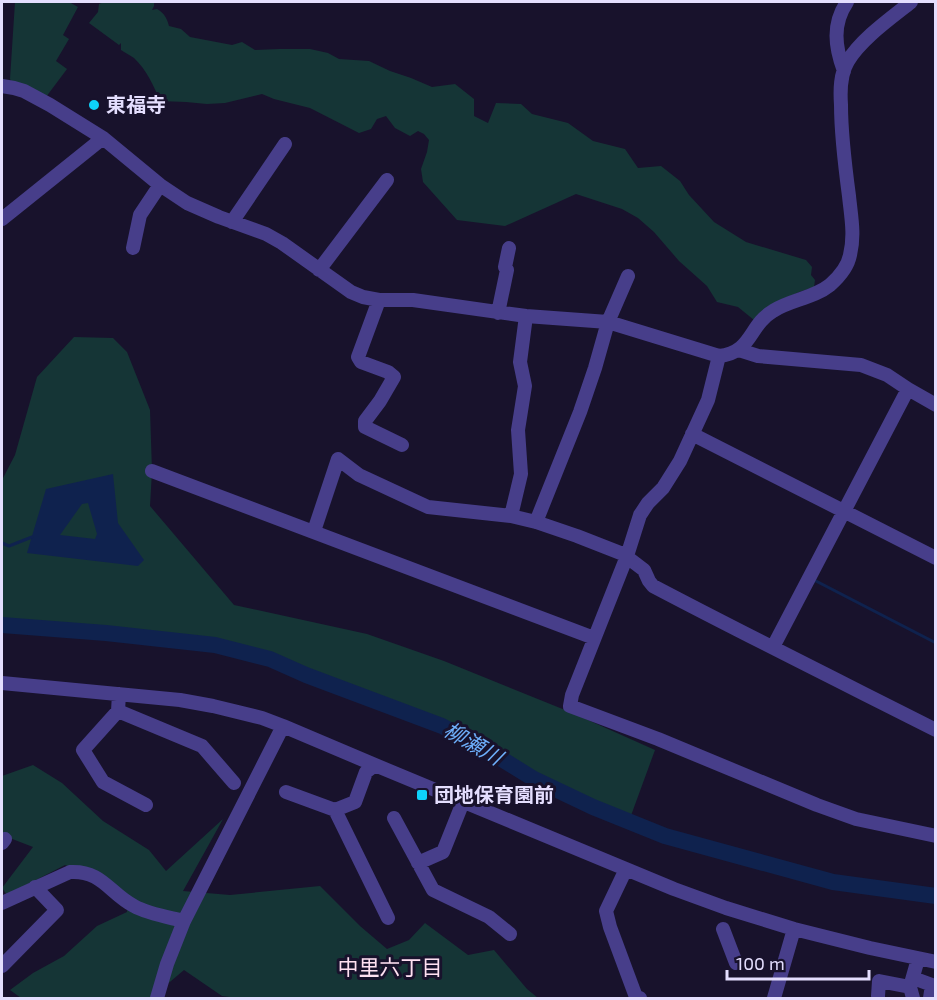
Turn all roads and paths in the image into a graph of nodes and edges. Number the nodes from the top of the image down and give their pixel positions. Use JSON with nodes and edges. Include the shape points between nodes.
{"nodes":[{"id":1,"x":847,"y":2,"type":"edge"},
{"id":2,"x":911,"y":2,"type":"edge"},
{"id":3,"x":844,"y":71,"type":"junction"},
{"id":4,"x":2,"y":86,"type":"edge"},
{"id":5,"x":103,"y":138,"type":"junction"},
{"id":6,"x":285,"y":144,"type":"dead end"},
{"id":7,"x":387,"y":180,"type":"dead end"},
{"id":8,"x":160,"y":185,"type":"junction"},
{"id":9,"x":2,"y":219,"type":"edge"},
{"id":10,"x":232,"y":222,"type":"junction"},
{"id":11,"x":134,"y":248,"type":"dead end"},
{"id":12,"x":509,"y":248,"type":"dead end"},
{"id":13,"x":319,"y":270,"type":"junction"},
{"id":14,"x":628,"y":276,"type":"dead end"},
{"id":15,"x":379,"y":300,"type":"junction"},
{"id":16,"x":498,"y":312,"type":"junction"},
{"id":17,"x":526,"y":316,"type":"junction"},
{"id":18,"x":608,"y":322,"type":"junction"},
{"id":19,"x":739,"y":350,"type":"junction"},
{"id":20,"x":719,"y":357,"type":"junction"},
{"id":21,"x":908,"y":389,"type":"junction"},
{"id":22,"x":936,"y":405,"type":"edge"},
{"id":23,"x":692,"y":434,"type":"junction"},
{"id":24,"x":402,"y":445,"type":"dead end"},
{"id":25,"x":152,"y":471,"type":"dead end"},
{"id":26,"x":843,"y":512,"type":"junction"},
{"id":27,"x":511,"y":516,"type":"junction"},
{"id":28,"x":536,"y":522,"type":"junction"},
{"id":29,"x":314,"y":531,"type":"junction"},
{"id":30,"x":627,"y":556,"type":"junction"},
{"id":31,"x":936,"y":558,"type":"edge"},
{"id":32,"x":594,"y":638,"type":"junction"},
{"id":33,"x":773,"y":647,"type":"junction"},
{"id":34,"x":2,"y":683,"type":"edge"},
{"id":35,"x":119,"y":694,"type":"junction"},
{"id":36,"x":118,"y":711,"type":"junction"},
{"id":37,"x":283,"y":726,"type":"junction"},
{"id":38,"x":936,"y":730,"type":"edge"},
{"id":39,"x":375,"y":765,"type":"junction"},
{"id":40,"x":234,"y":783,"type":"dead end"},
{"id":41,"x":286,"y":792,"type":"dead end"},
{"id":42,"x":464,"y":802,"type":"junction"},
{"id":43,"x":146,"y":805,"type":"dead end"},
{"id":44,"x":335,"y":810,"type":"junction"},
{"id":45,"x":394,"y":818,"type":"dead end"},
{"id":46,"x":936,"y":836,"type":"edge"},
{"id":47,"x":418,"y":863,"type":"junction"},
{"id":48,"x":626,"y":869,"type":"junction"},
{"id":49,"x":35,"y":887,"type":"junction"},
{"id":50,"x":2,"y":903,"type":"edge"},
{"id":51,"x":388,"y":918,"type":"dead end"},
{"id":52,"x":183,"y":921,"type":"junction"},
{"id":53,"x":723,"y":929,"type":"dead end"},
{"id":54,"x":794,"y":929,"type":"junction"},
{"id":55,"x":510,"y":934,"type":"dead end"},
{"id":56,"x":918,"y":959,"type":"junction"},
{"id":57,"x":936,"y":962,"type":"edge"},
{"id":58,"x":736,"y":963,"type":"dead end"},
{"id":59,"x":2,"y":966,"type":"edge"},
{"id":60,"x":912,"y":988,"type":"edge"},
{"id":61,"x":878,"y":996,"type":"dead end"},
{"id":62,"x":157,"y":999,"type":"edge"},
{"id":63,"x":640,"y":999,"type":"edge"},
{"id":64,"x":774,"y":999,"type":"edge"},
{"id":65,"x":930,"y":999,"type":"edge"}],
"edges":[{"from":1,"to":3,"type":"street","via":[[836,36]]},
{"from":2,"to":3,"type":"street","via":[[869,37],[848,60]]},
{"from":3,"to":19,"type":"street","via":[[840,87],[841,131],[852,225],[850,257],[846,267],[821,291],[768,314]]},
{"from":4,"to":5,"type":"street","via":[[34,95]]},
{"from":5,"to":8,"type":"street"},
{"from":5,"to":9,"type":"street"},
{"from":6,"to":10,"type":"street"},
{"from":7,"to":13,"type":"street"},
{"from":8,"to":10,"type":"street","via":[[187,203]]},
{"from":8,"to":11,"type":"street","via":[[140,214]]},
{"from":10,"to":13,"type":"street","via":[[266,234]]},
{"from":12,"to":16,"type":"street"},
{"from":13,"to":15,"type":"street","via":[[351,292]]},
{"from":14,"to":18,"type":"street"},
{"from":15,"to":16,"type":"street","via":[[412,300]]},
{"from":15,"to":24,"type":"street","via":[[358,357],[393,377],[364,427]]},
{"from":16,"to":17,"type":"street"},
{"from":17,"to":18,"type":"street"},
{"from":17,"to":27,"type":"street","via":[[520,362],[525,386],[518,430],[521,474]]},
{"from":18,"to":20,"type":"street"},
{"from":18,"to":28,"type":"street","via":[[580,412]]},
{"from":19,"to":20,"type":"street"},
{"from":19,"to":21,"type":"street","via":[[758,356],[861,365]]},
{"from":20,"to":23,"type":"street","via":[[708,400]]},
{"from":21,"to":22,"type":"street"},
{"from":21,"to":26,"type":"street"},
{"from":23,"to":26,"type":"street"},
{"from":23,"to":30,"type":"street","via":[[663,488],[640,515]]},
{"from":25,"to":29,"type":"street"},
{"from":26,"to":31,"type":"street"},
{"from":26,"to":33,"type":"street"},
{"from":27,"to":28,"type":"street"},
{"from":27,"to":29,"type":"street","via":[[428,507],[359,475],[338,459]]},
{"from":28,"to":30,"type":"street"},
{"from":29,"to":32,"type":"street"},
{"from":30,"to":32,"type":"street"},
{"from":30,"to":33,"type":"street","via":[[644,570],[653,586]]},
{"from":32,"to":46,"type":"street","via":[[570,706],[856,819]]},
{"from":33,"to":38,"type":"street"},
{"from":34,"to":35,"type":"street"},
{"from":35,"to":36,"type":"street"},
{"from":35,"to":37,"type":"street","via":[[213,706]]},
{"from":36,"to":40,"type":"street","via":[[202,747]]},
{"from":36,"to":43,"type":"street","via":[[83,750],[103,782]]},
{"from":37,"to":39,"type":"street"},
{"from":37,"to":52,"type":"street"},
{"from":39,"to":42,"type":"street"},
{"from":39,"to":44,"type":"street","via":[[366,772],[355,802]]},
{"from":41,"to":44,"type":"street"},
{"from":42,"to":47,"type":"street","via":[[443,852]]},
{"from":42,"to":48,"type":"street"},
{"from":44,"to":51,"type":"street"},
{"from":45,"to":47,"type":"street"},
{"from":47,"to":55,"type":"street","via":[[433,891],[489,917]]},
{"from":48,"to":54,"type":"street","via":[[726,908]]},
{"from":48,"to":63,"type":"street","via":[[606,911],[636,997]]},
{"from":49,"to":50,"type":"street"},
{"from":49,"to":52,"type":"street","via":[[79,871],[90,874],[142,910]]},
{"from":49,"to":59,"type":"street","via":[[57,910]]},
{"from":52,"to":62,"type":"street"},
{"from":53,"to":58,"type":"street"},
{"from":54,"to":56,"type":"street"},
{"from":54,"to":64,"type":"street"},
{"from":56,"to":57,"type":"street"},
{"from":56,"to":60,"type":"street"},
{"from":60,"to":61,"type":"street","via":[[879,981]]},
{"from":60,"to":65,"type":"street","via":[[932,985]]}]}
